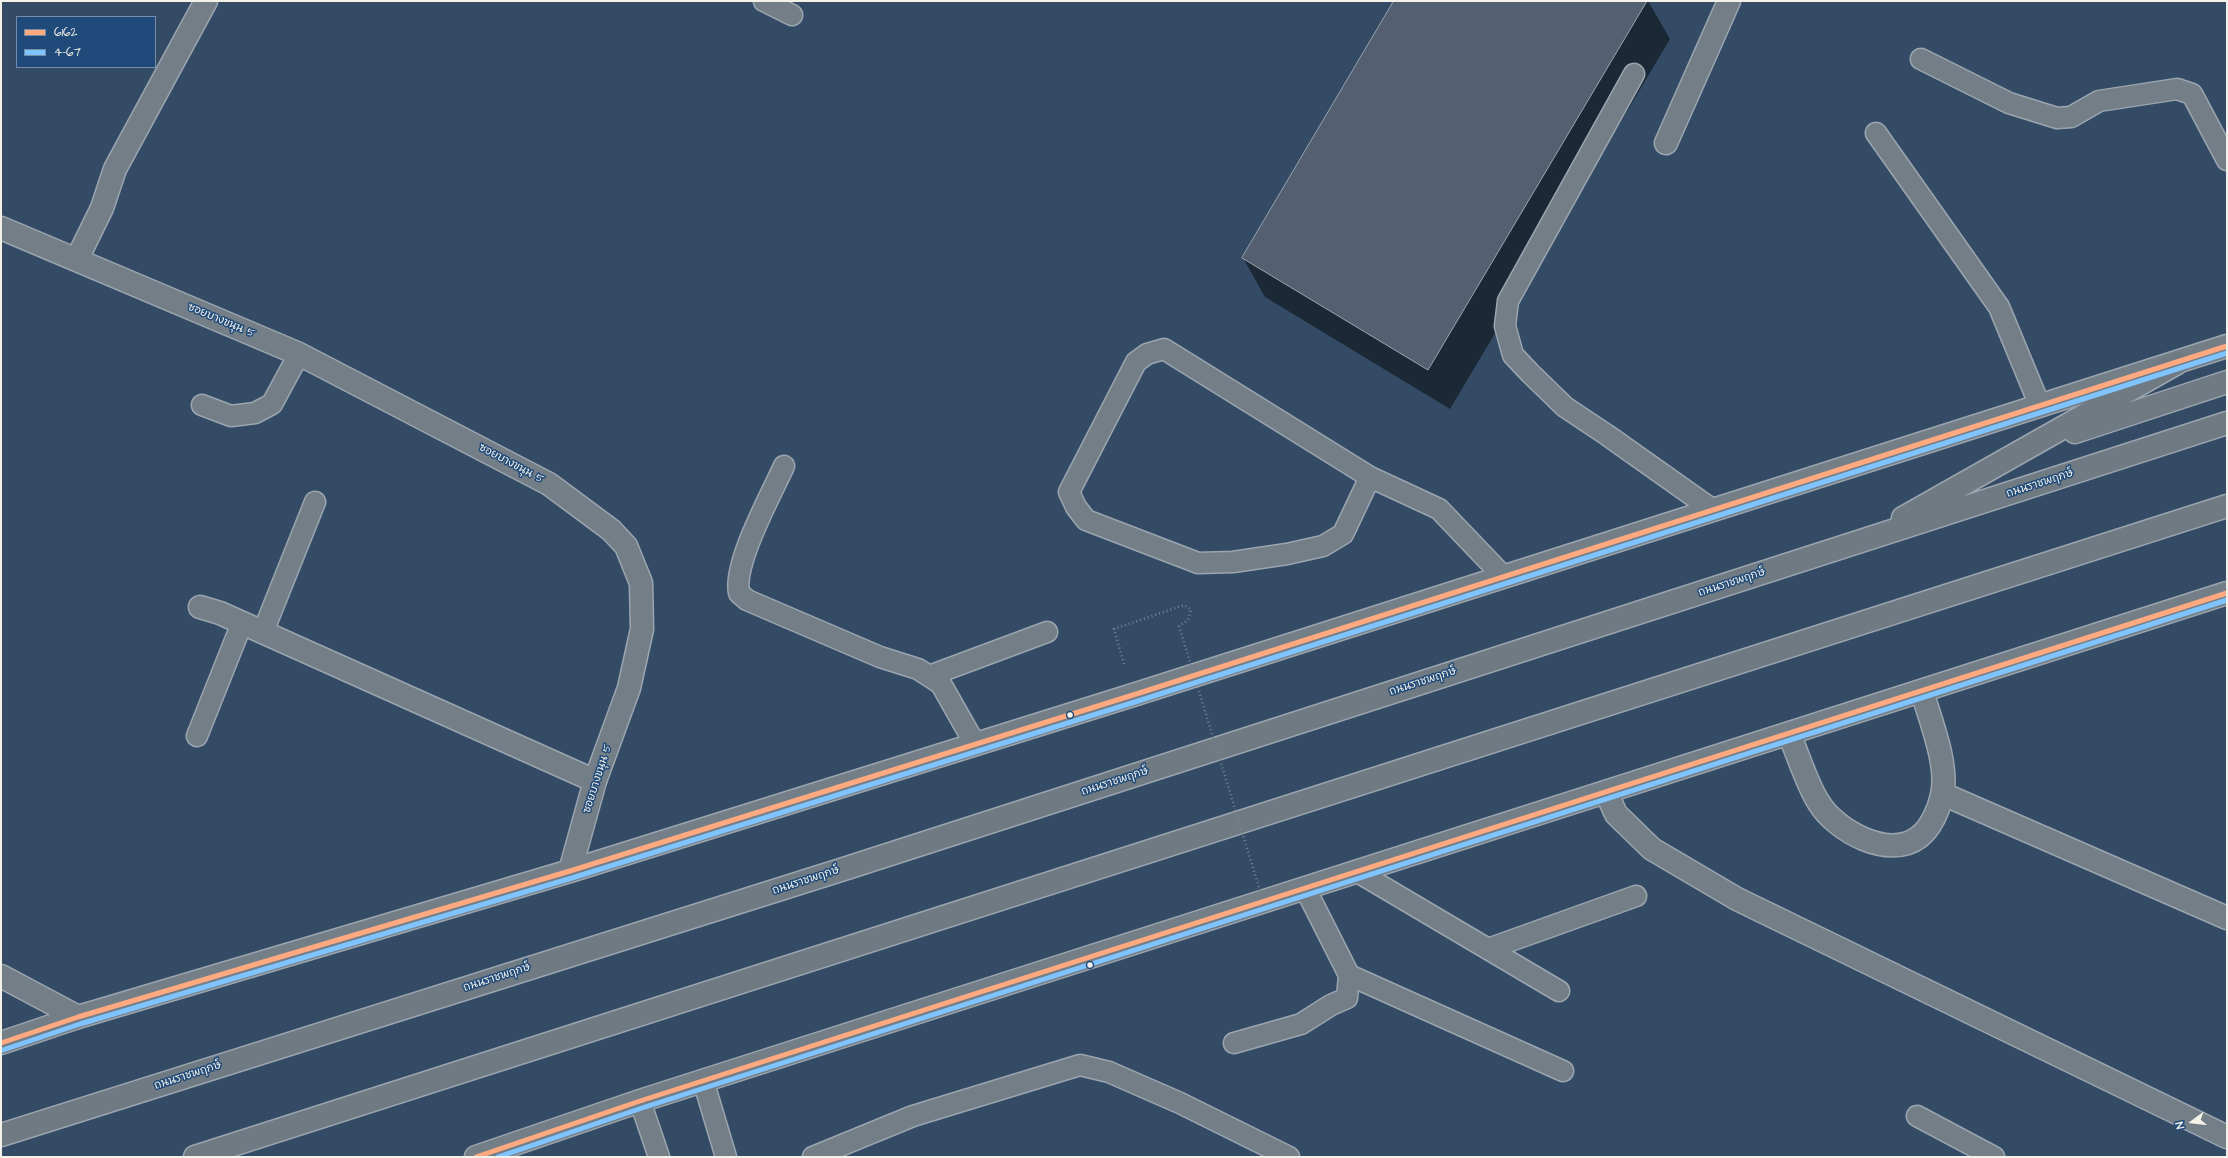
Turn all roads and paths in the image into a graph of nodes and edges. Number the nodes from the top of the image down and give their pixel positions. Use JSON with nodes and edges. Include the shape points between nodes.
{"nodes":[{"id":1,"x":206,"y":1,"type":"edge"},
{"id":2,"x":764,"y":1,"type":"edge"},
{"id":3,"x":1729,"y":1,"type":"edge"},
{"id":4,"x":792,"y":15,"type":"dead end"},
{"id":5,"x":1921,"y":60,"type":"dead end"},
{"id":6,"x":1634,"y":74,"type":"dead end"},
{"id":7,"x":1876,"y":133,"type":"dead end"},
{"id":8,"x":1666,"y":142,"type":"dead end"},
{"id":9,"x":2227,"y":160,"type":"edge"},
{"id":10,"x":1,"y":228,"type":"edge"},
{"id":11,"x":77,"y":259,"type":"junction"},
{"id":12,"x":2227,"y":346,"type":"edge"},
{"id":13,"x":300,"y":354,"type":"junction"},
{"id":14,"x":2178,"y":363,"type":"junction"},
{"id":15,"x":2227,"y":382,"type":"edge"},
{"id":16,"x":202,"y":405,"type":"dead end"},
{"id":17,"x":2040,"y":406,"type":"junction"},
{"id":18,"x":2227,"y":423,"type":"edge"},
{"id":19,"x":2028,"y":447,"type":"junction"},
{"id":20,"x":784,"y":466,"type":"dead end"},
{"id":21,"x":1370,"y":477,"type":"junction"},
{"id":22,"x":315,"y":502,"type":"dead end"},
{"id":23,"x":2227,"y":506,"type":"edge"},
{"id":24,"x":1713,"y":510,"type":"junction"},
{"id":25,"x":1862,"y":541,"type":"junction"},
{"id":26,"x":1504,"y":577,"type":"junction"},
{"id":27,"x":2227,"y":593,"type":"edge"},
{"id":28,"x":200,"y":607,"type":"dead end"},
{"id":29,"x":242,"y":623,"type":"junction"},
{"id":30,"x":1114,"y":629,"type":"dead end"},
{"id":31,"x":263,"y":632,"type":"junction"},
{"id":32,"x":1047,"y":632,"type":"dead end"},
{"id":33,"x":929,"y":676,"type":"junction"},
{"id":34,"x":1922,"y":691,"type":"junction"},
{"id":35,"x":1788,"y":734,"type":"junction"},
{"id":36,"x":197,"y":736,"type":"dead end"},
{"id":37,"x":975,"y":744,"type":"junction"},
{"id":38,"x":595,"y":781,"type":"junction"},
{"id":39,"x":1606,"y":792,"type":"junction"},
{"id":40,"x":1943,"y":794,"type":"junction"},
{"id":41,"x":570,"y":871,"type":"junction"},
{"id":42,"x":1356,"y":871,"type":"junction"},
{"id":43,"x":1305,"y":888,"type":"junction"},
{"id":44,"x":1636,"y":896,"type":"dead end"},
{"id":45,"x":1265,"y":907,"type":"dead end"},
{"id":46,"x":2227,"y":918,"type":"edge"},
{"id":47,"x":1488,"y":949,"type":"junction"},
{"id":48,"x":1349,"y":975,"type":"junction"},
{"id":49,"x":1,"y":976,"type":"edge"},
{"id":50,"x":1559,"y":991,"type":"dead end"},
{"id":51,"x":78,"y":1017,"type":"junction"},
{"id":52,"x":1,"y":1043,"type":"edge"},
{"id":53,"x":1234,"y":1043,"type":"dead end"},
{"id":54,"x":1563,"y":1071,"type":"dead end"},
{"id":55,"x":703,"y":1080,"type":"junction"},
{"id":56,"x":640,"y":1101,"type":"junction"},
{"id":57,"x":1917,"y":1116,"type":"dead end"},
{"id":58,"x":1,"y":1135,"type":"edge"},
{"id":59,"x":2227,"y":1137,"type":"edge"},
{"id":60,"x":195,"y":1157,"type":"edge"},
{"id":61,"x":476,"y":1157,"type":"edge"},
{"id":62,"x":659,"y":1157,"type":"edge"},
{"id":63,"x":726,"y":1157,"type":"edge"},
{"id":64,"x":813,"y":1157,"type":"edge"},
{"id":65,"x":1289,"y":1157,"type":"edge"},
{"id":66,"x":1994,"y":1157,"type":"edge"}],
"edges":[{"from":1,"to":11,"type":"main road","via":[[115,169],[102,208]]},
{"from":2,"to":4,"type":"lane"},
{"from":3,"to":8,"type":"main road"},
{"from":5,"to":9,"type":"lane","via":[[2009,103],[2057,118],[2072,117],[2099,101],[2177,89],[2192,94]]},
{"from":6,"to":24,"type":"lane","via":[[1508,301],[1505,326],[1513,355],[1565,407]]},
{"from":7,"to":17,"type":"lane","via":[[1999,307]]},
{"from":10,"to":11,"type":"main road","name":"ซอยบางขนุน 5"},
{"from":11,"to":13,"type":"main road","name":"ซอยบางขนุน 5"},
{"from":12,"to":14,"type":"main road"},
{"from":13,"to":16,"type":"lane","via":[[272,404],[255,413],[231,416]]},
{"from":13,"to":38,"type":"main road","name":"ซอยบางขนุน 5","via":[[549,484],[611,530],[626,546],[641,583],[642,629],[629,688]]},
{"from":14,"to":17,"type":"main road"},
{"from":14,"to":19,"type":"main road"},
{"from":15,"to":19,"type":"main road"},
{"from":17,"to":24,"type":"main road"},
{"from":18,"to":25,"type":"main road","name":"ถนนราชพฤกษ์"},
{"from":19,"to":25,"type":"main road"},
{"from":20,"to":33,"type":"lane","via":[[744,556],[737,583],[739,593],[747,600]]},
{"from":21,"to":21,"type":"lane","via":[[1164,350],[1147,354],[1136,362],[1069,492],[1086,520],[1198,562],[1233,562],[1323,546],[1343,534]]},
{"from":21,"to":26,"type":"lane","via":[[1439,508]]},
{"from":22,"to":31,"type":"lane"},
{"from":23,"to":60,"type":"main road"},
{"from":24,"to":26,"type":"main road"},
{"from":25,"to":58,"type":"main road","name":"ถนนราชพฤกษ์","via":[[847,868]]},
{"from":26,"to":37,"type":"main road"},
{"from":27,"to":34,"type":"main road"},
{"from":28,"to":29,"type":"main road"},
{"from":29,"to":31,"type":"main road"},
{"from":29,"to":36,"type":"lane"},
{"from":30,"to":45,"type":"path","bridge":true,"via":[[1184,605],[1191,610],[1188,620],[1179,626]]},
{"from":31,"to":38,"type":"main road"},
{"from":32,"to":33,"type":"lane"},
{"from":33,"to":37,"type":"lane","via":[[941,684]]},
{"from":34,"to":35,"type":"main road"},
{"from":34,"to":40,"type":"main road","via":[[1943,765]]},
{"from":35,"to":39,"type":"main road"},
{"from":35,"to":40,"type":"main road","via":[[1819,803],[1837,824],[1879,845],[1898,845],[1919,837],[1932,820]]},
{"from":37,"to":41,"type":"main road"},
{"from":38,"to":41,"type":"main road","name":"ซอยบางขนุน 5"},
{"from":39,"to":42,"type":"main road"},
{"from":39,"to":59,"type":"main road","via":[[1616,814],[1652,850],[1737,899]]},
{"from":40,"to":46,"type":"main road"},
{"from":41,"to":51,"type":"main road"},
{"from":42,"to":43,"type":"main road"},
{"from":42,"to":47,"type":"lane"},
{"from":43,"to":48,"type":"lane"},
{"from":43,"to":55,"type":"main road"},
{"from":44,"to":47,"type":"lane"},
{"from":47,"to":50,"type":"lane"},
{"from":48,"to":53,"type":"lane","via":[[1347,998],[1301,1024]]},
{"from":48,"to":54,"type":"lane"},
{"from":49,"to":51,"type":"main road"},
{"from":51,"to":52,"type":"main road"},
{"from":55,"to":56,"type":"main road"},
{"from":55,"to":63,"type":"lane"},
{"from":56,"to":61,"type":"main road"},
{"from":56,"to":62,"type":"lane"},
{"from":57,"to":66,"type":"lane"},
{"from":64,"to":65,"type":"lane","via":[[913,1116],[1080,1065],[1108,1072],[1180,1103]]}]}
